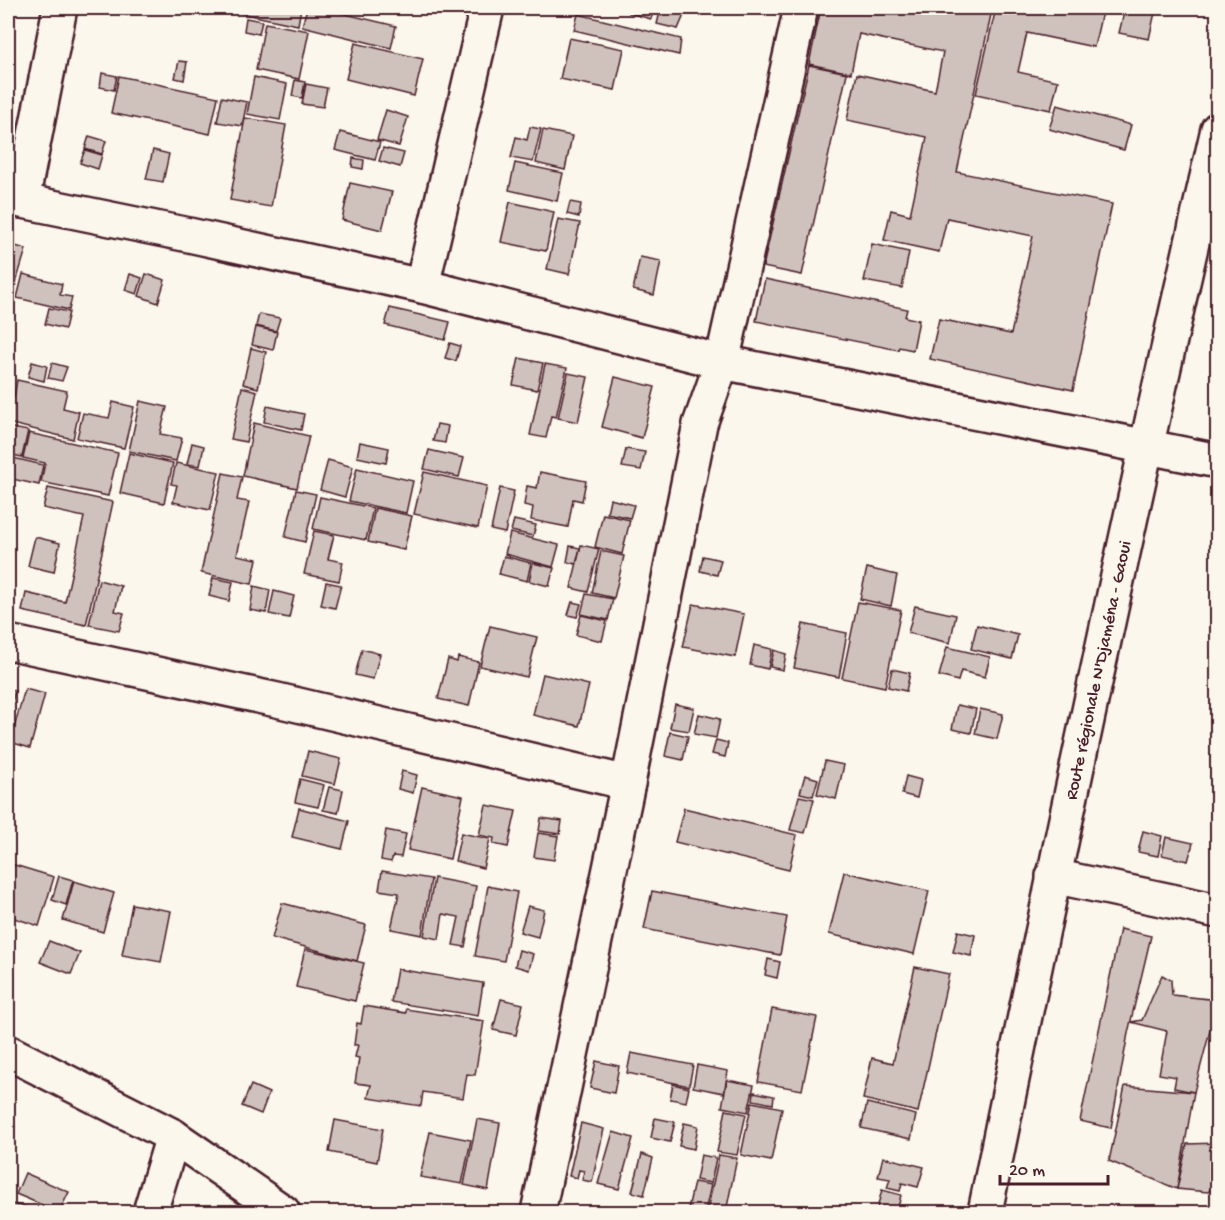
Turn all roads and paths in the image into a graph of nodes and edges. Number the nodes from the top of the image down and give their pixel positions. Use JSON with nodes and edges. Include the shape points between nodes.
{"nodes":[{"id":1,"x":60,"y":8,"type":"edge"},
{"id":2,"x":487,"y":8,"type":"edge"},
{"id":3,"x":801,"y":8,"type":"edge"},
{"id":4,"x":1218,"y":129,"type":"edge"},
{"id":5,"x":15,"y":200,"type":"edge"},
{"id":6,"x":422,"y":286,"type":"junction"},
{"id":7,"x":722,"y":362,"type":"junction"},
{"id":8,"x":1145,"y":445,"type":"junction"},
{"id":9,"x":1218,"y":461,"type":"edge"},
{"id":10,"x":8,"y":642,"type":"edge"},
{"id":11,"x":628,"y":783,"type":"junction"},
{"id":12,"x":1053,"y":876,"type":"junction"},
{"id":13,"x":1218,"y":911,"type":"edge"},
{"id":14,"x":8,"y":1052,"type":"edge"},
{"id":15,"x":173,"y":1136,"type":"junction"},
{"id":16,"x":150,"y":1212,"type":"edge"},
{"id":17,"x":283,"y":1212,"type":"edge"},
{"id":18,"x":538,"y":1212,"type":"edge"},
{"id":19,"x":985,"y":1212,"type":"edge"}],
"edges":[{"from":1,"to":5,"type":"street"},
{"from":2,"to":6,"type":"street"},
{"from":3,"to":7,"type":"street"},
{"from":4,"to":8,"type":"street","name":"Route régionale N'Djaména - Gaoui"},
{"from":5,"to":6,"type":"street"},
{"from":6,"to":7,"type":"street"},
{"from":7,"to":8,"type":"street"},
{"from":7,"to":11,"type":"street","via":[[700,424]]},
{"from":8,"to":9,"type":"street"},
{"from":8,"to":12,"type":"street","name":"Route régionale N'Djaména - Gaoui"},
{"from":10,"to":11,"type":"street","via":[[277,700]]},
{"from":11,"to":18,"type":"street"},
{"from":12,"to":13,"type":"street"},
{"from":12,"to":19,"type":"street","name":"Route régionale N'Djaména - Gaoui"},
{"from":14,"to":15,"type":"street"},
{"from":15,"to":16,"type":"street"},
{"from":15,"to":17,"type":"street"}]}
